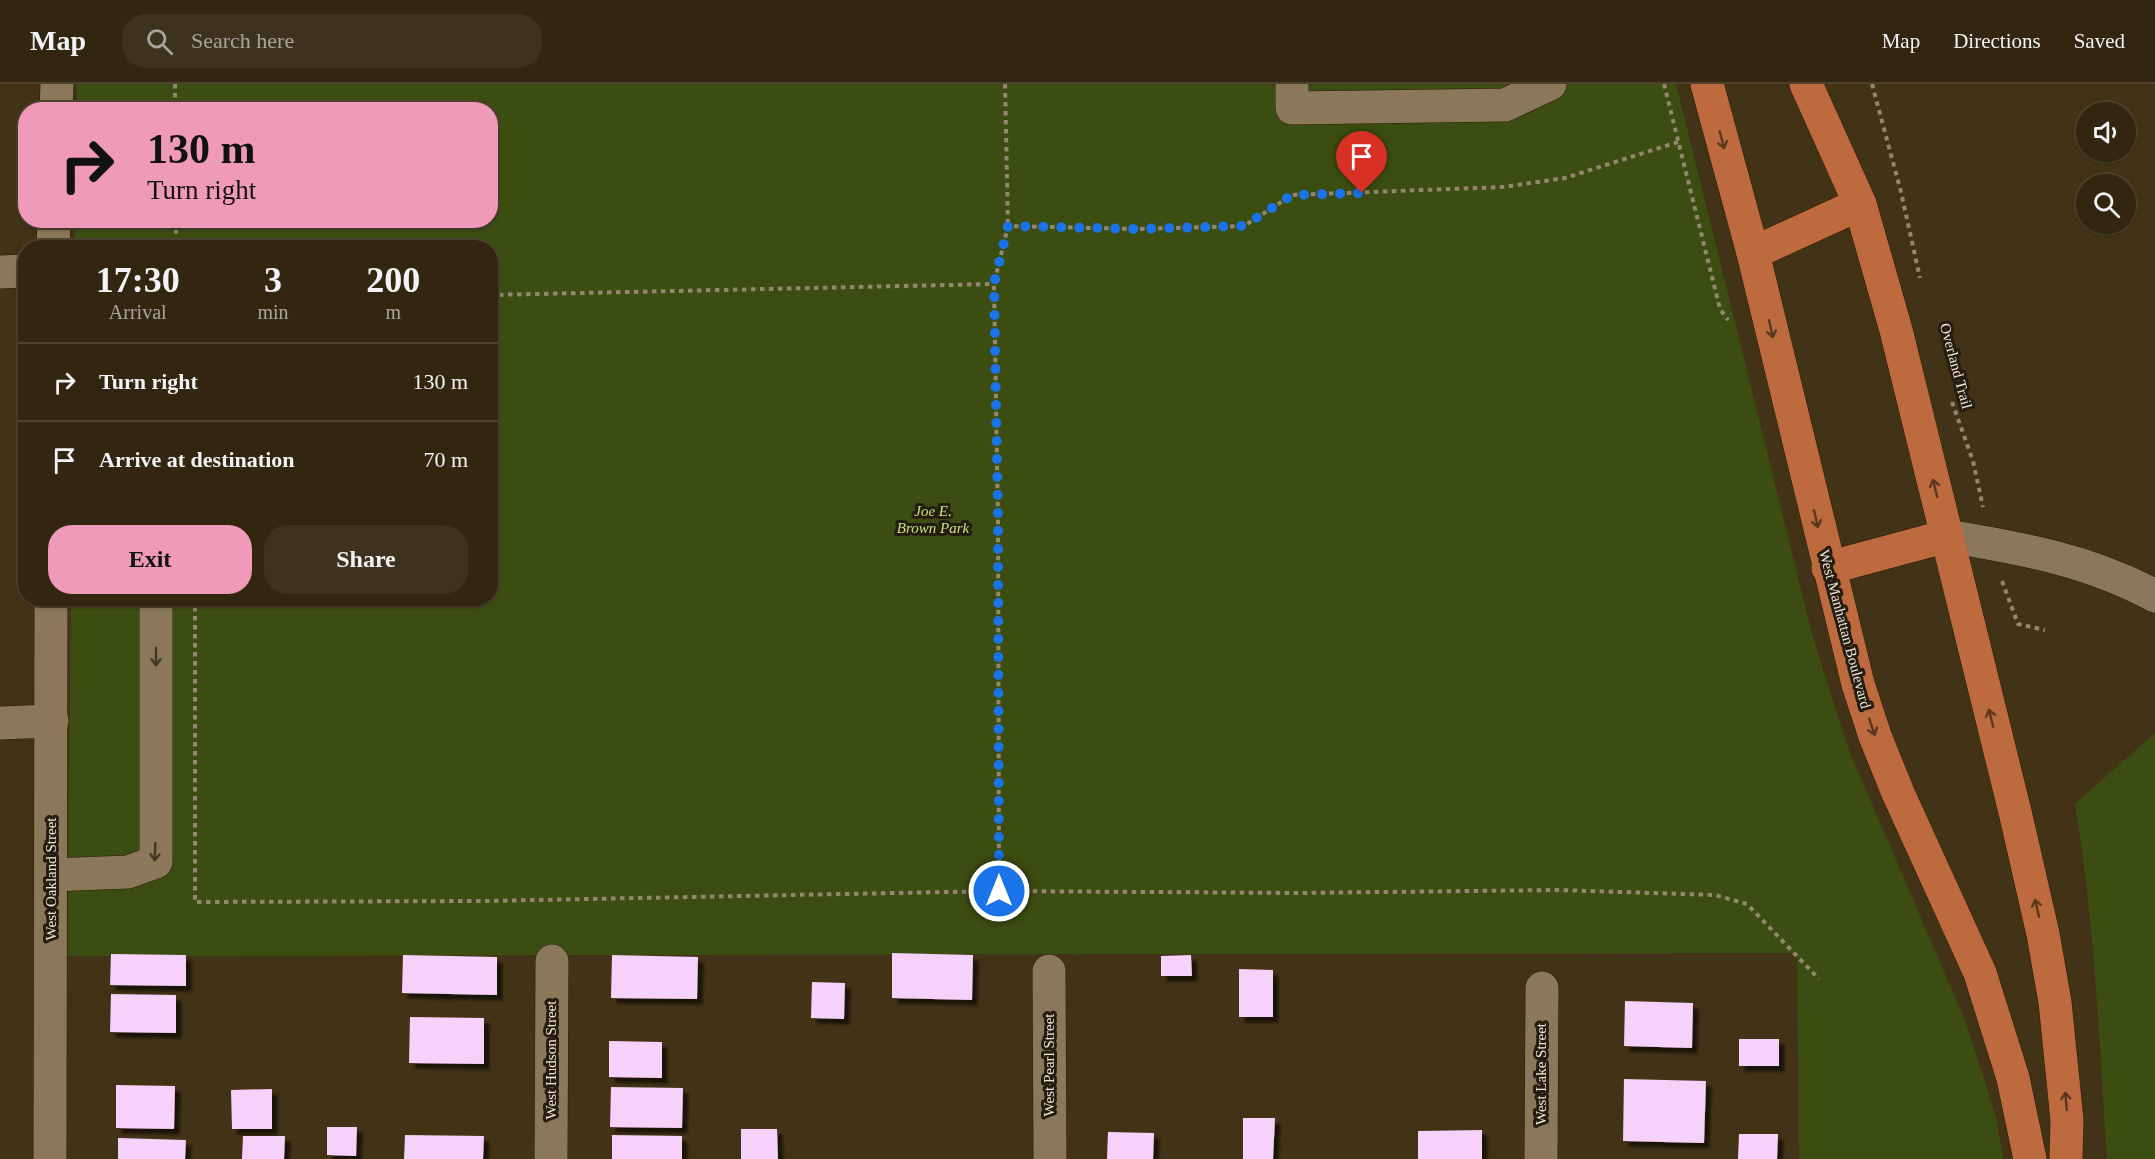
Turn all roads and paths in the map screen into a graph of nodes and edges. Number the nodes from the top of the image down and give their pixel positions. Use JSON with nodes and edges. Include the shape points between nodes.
{"nodes":[{"id":1,"x":57,"y":84,"type":"edge"},
{"id":2,"x":175,"y":84,"type":"edge"},
{"id":3,"x":1005,"y":84,"type":"edge"},
{"id":4,"x":1292,"y":84,"type":"edge"},
{"id":5,"x":1550,"y":84,"type":"edge"},
{"id":6,"x":1664,"y":84,"type":"edge"},
{"id":7,"x":1707,"y":84,"type":"edge"},
{"id":8,"x":1806,"y":84,"type":"edge"},
{"id":9,"x":1872,"y":84,"type":"edge"},
{"id":10,"x":56,"y":102,"type":"edge"},
{"id":11,"x":175,"y":102,"type":"edge"},
{"id":12,"x":1678,"y":142,"type":"junction"},
{"id":13,"x":1860,"y":204,"type":"junction"},
{"id":14,"x":1008,"y":226,"type":"junction"},
{"id":15,"x":1753,"y":253,"type":"junction"},
{"id":16,"x":18,"y":271,"type":"edge"},
{"id":17,"x":0,"y":272,"type":"edge"},
{"id":18,"x":994,"y":284,"type":"junction"},
{"id":19,"x":1923,"y":287,"type":"dead end"},
{"id":20,"x":498,"y":295,"type":"edge"},
{"id":21,"x":1728,"y":320,"type":"dead end"},
{"id":22,"x":1950,"y":395,"type":"dead end"},
{"id":23,"x":1947,"y":536,"type":"junction"},
{"id":24,"x":1991,"y":543,"type":"junction"},
{"id":25,"x":1828,"y":568,"type":"junction"},
{"id":26,"x":2155,"y":597,"type":"edge"},
{"id":27,"x":51,"y":606,"type":"edge"},
{"id":28,"x":156,"y":606,"type":"edge"},
{"id":29,"x":195,"y":606,"type":"edge"},
{"id":30,"x":2045,"y":630,"type":"dead end"},
{"id":31,"x":52,"y":722,"type":"junction"},
{"id":32,"x":0,"y":723,"type":"edge"},
{"id":33,"x":51,"y":875,"type":"junction"},
{"id":34,"x":999,"y":891,"type":"junction"},
{"id":35,"x":552,"y":961,"type":"dead end"},
{"id":36,"x":1049,"y":972,"type":"dead end"},
{"id":37,"x":1819,"y":979,"type":"dead end"},
{"id":38,"x":1542,"y":988,"type":"dead end"},
{"id":39,"x":50,"y":1159,"type":"edge"},
{"id":40,"x":551,"y":1159,"type":"edge"},
{"id":41,"x":1050,"y":1159,"type":"edge"},
{"id":42,"x":1541,"y":1159,"type":"edge"},
{"id":43,"x":2030,"y":1159,"type":"edge"},
{"id":44,"x":2066,"y":1159,"type":"edge"}],
"edges":[{"from":1,"to":10,"type":"street"},
{"from":2,"to":11,"type":"path"},
{"from":3,"to":14,"type":"path"},
{"from":4,"to":5,"type":"street","via":[[1292,108],[1505,105]]},
{"from":6,"to":12,"type":"path"},
{"from":7,"to":15,"type":"main road","name":"West Manhattan Boulevard","one_way":true},
{"from":8,"to":13,"type":"main road"},
{"from":9,"to":19,"type":"path"},
{"from":12,"to":14,"type":"path","via":[[1565,178],[1503,187],[1292,195],[1244,226]]},
{"from":12,"to":21,"type":"path","via":[[1720,309]]},
{"from":13,"to":15,"type":"main road"},
{"from":23,"to":13,"type":"main road","one_way":true},
{"from":14,"to":18,"type":"path"},
{"from":15,"to":25,"type":"main road","name":"West Manhattan Boulevard","one_way":true},
{"from":16,"to":17,"type":"street"},
{"from":18,"to":20,"type":"path"},
{"from":18,"to":34,"type":"path"},
{"from":22,"to":24,"type":"path","name":"Overland Trail","via":[[1973,461]]},
{"from":23,"to":24,"type":"street"},
{"from":23,"to":25,"type":"main road"},
{"from":44,"to":23,"type":"main road","one_way":true,"via":[[2062,1061],[2043,934]]},
{"from":24,"to":26,"type":"street","via":[[2080,564]]},
{"from":24,"to":30,"type":"path","name":"Overland Trail","via":[[2018,624]]},
{"from":25,"to":43,"type":"main road","name":"West Manhattan Boulevard","one_way":true,"via":[[1875,736],[1980,973],[2013,1078]]},
{"from":27,"to":31,"type":"street","name":"West Oakland Street"},
{"from":28,"to":33,"type":"street","one_way":true,"via":[[156,862],[128,872]]},
{"from":29,"to":34,"type":"path","via":[[195,902]]},
{"from":31,"to":32,"type":"street"},
{"from":31,"to":33,"type":"street","name":"West Oakland Street"},
{"from":33,"to":39,"type":"street","name":"West Oakland Street"},
{"from":34,"to":37,"type":"path","via":[[1558,890],[1715,895],[1748,904]]},
{"from":35,"to":40,"type":"street","name":"West Hudson Street"},
{"from":36,"to":41,"type":"street","name":"West Pearl Street"},
{"from":38,"to":42,"type":"street","name":"West Lake Street"}]}
